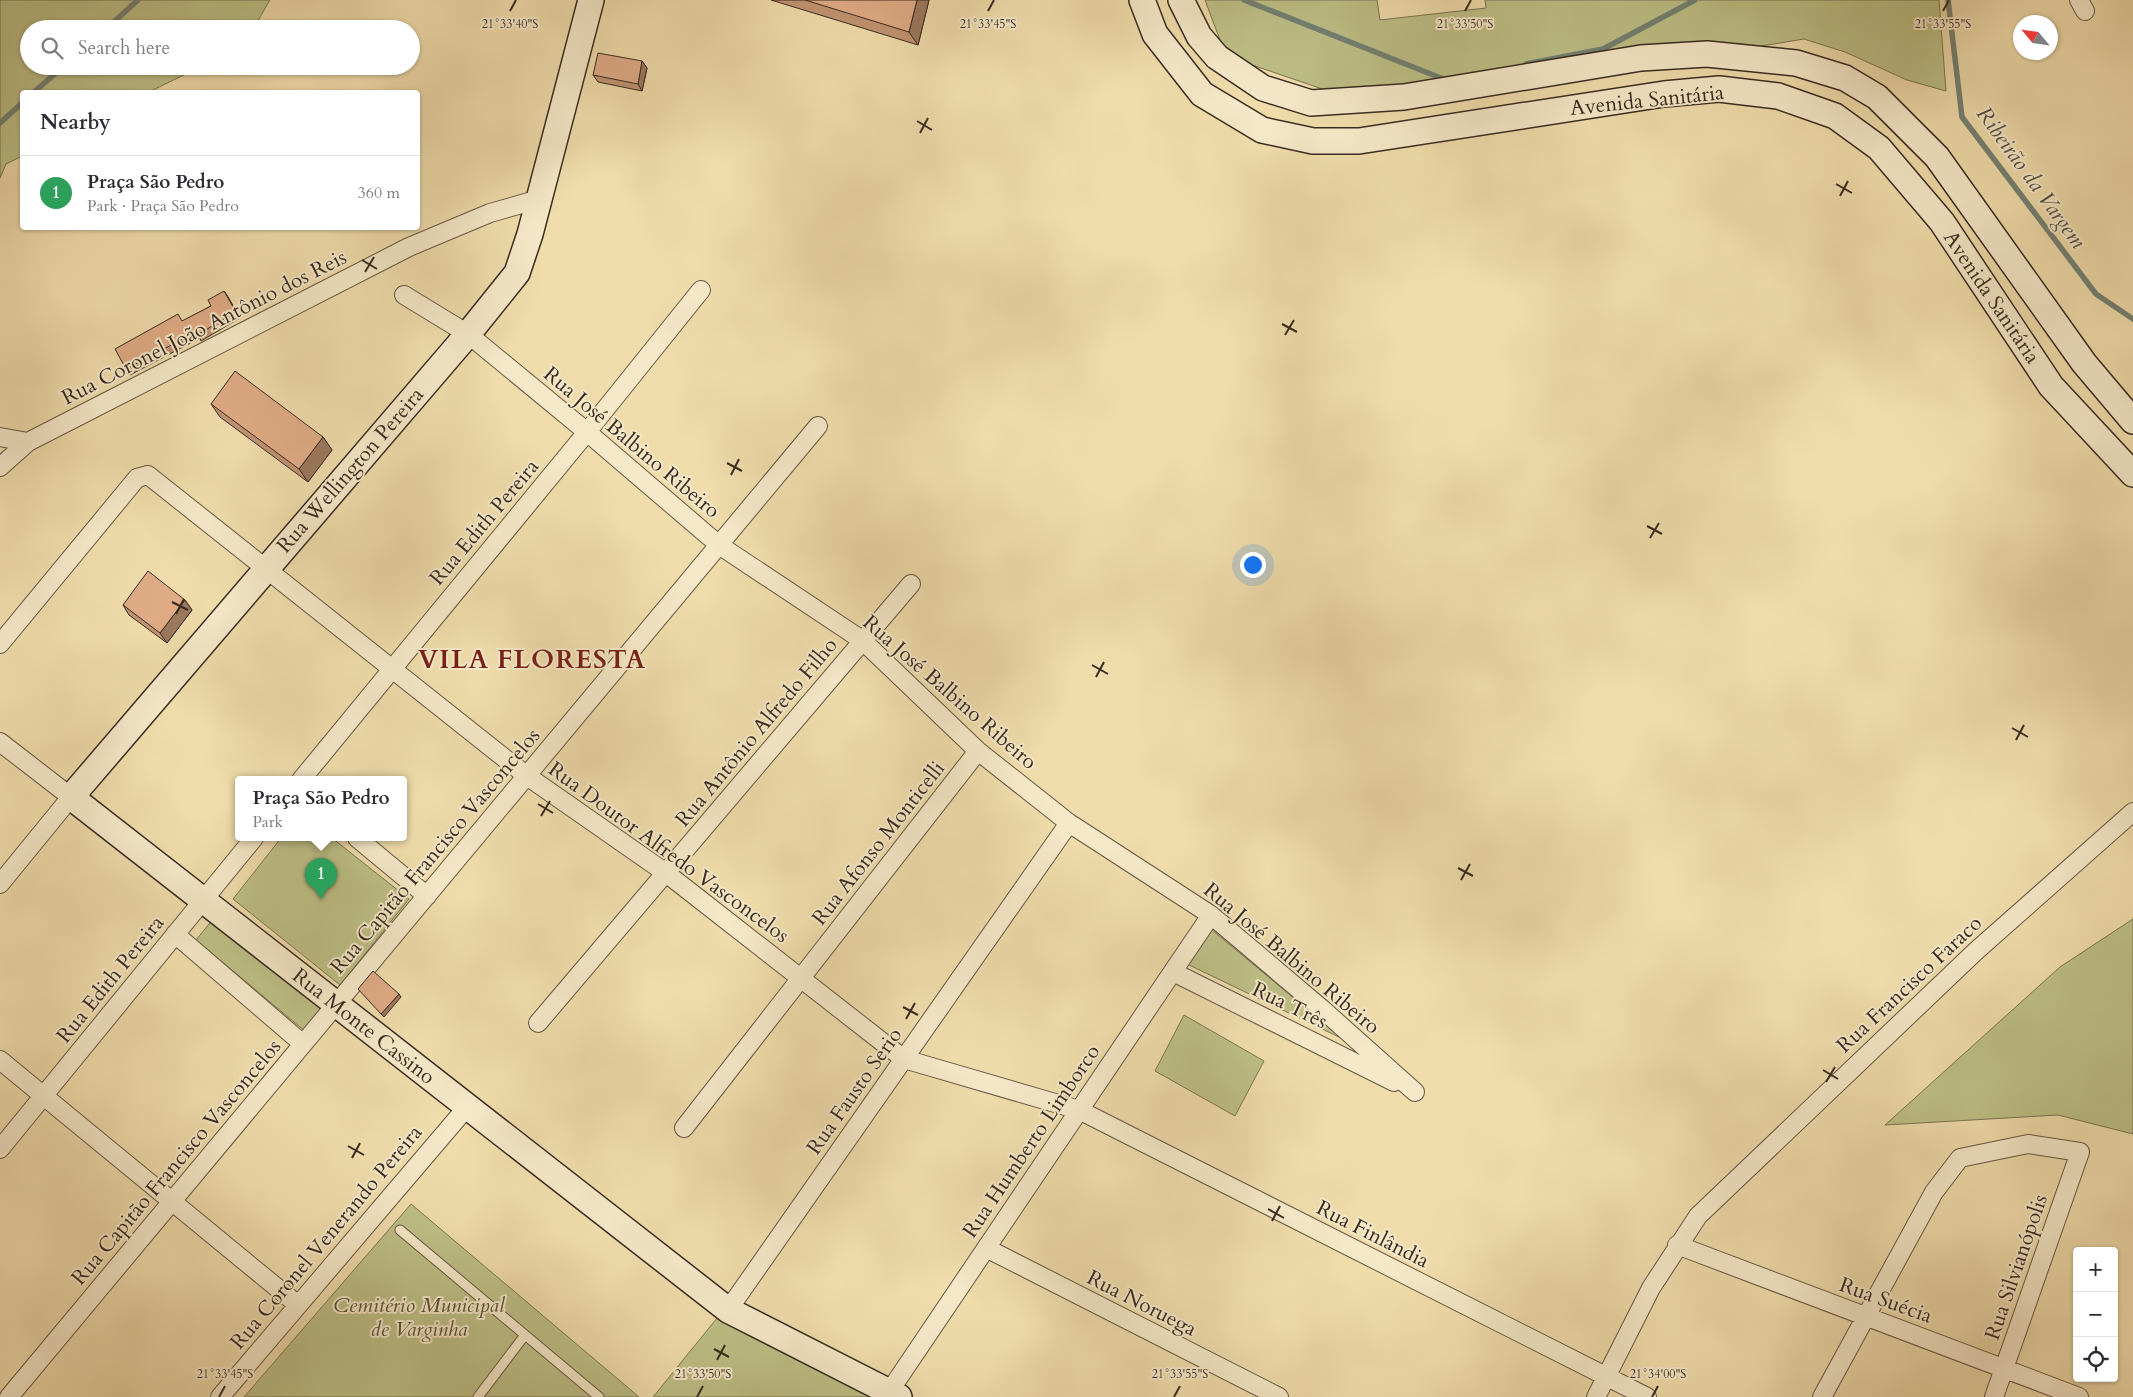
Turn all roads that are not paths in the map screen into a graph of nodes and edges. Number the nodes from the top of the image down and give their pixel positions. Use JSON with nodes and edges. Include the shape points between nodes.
{"nodes":[{"id":1,"x":591,"y":0,"type":"edge"},
{"id":2,"x":1142,"y":0,"type":"edge"},
{"id":3,"x":1181,"y":0,"type":"edge"},
{"id":4,"x":539,"y":199,"type":"junction"},
{"id":5,"x":701,"y":290,"type":"dead end"},
{"id":6,"x":404,"y":295,"type":"dead end"},
{"id":7,"x":468,"y":334,"type":"junction"},
{"id":8,"x":2133,"y":421,"type":"edge"},
{"id":9,"x":818,"y":426,"type":"dead end"},
{"id":10,"x":587,"y":432,"type":"junction"},
{"id":11,"x":0,"y":437,"type":"edge"},
{"id":12,"x":28,"y":442,"type":"junction"},
{"id":13,"x":0,"y":467,"type":"edge"},
{"id":14,"x":2133,"y":474,"type":"edge"},
{"id":15,"x":719,"y":545,"type":"junction"},
{"id":16,"x":265,"y":569,"type":"junction"},
{"id":17,"x":911,"y":584,"type":"dead end"},
{"id":18,"x":862,"y":640,"type":"junction"},
{"id":19,"x":0,"y":644,"type":"edge"},
{"id":20,"x":392,"y":668,"type":"junction"},
{"id":21,"x":0,"y":742,"type":"edge"},
{"id":22,"x":978,"y":751,"type":"junction"},
{"id":23,"x":304,"y":776,"type":"edge"},
{"id":24,"x":527,"y":776,"type":"junction"},
{"id":25,"x":71,"y":797,"type":"junction"},
{"id":26,"x":2133,"y":812,"type":"edge"},
{"id":27,"x":1069,"y":823,"type":"junction"},
{"id":28,"x":252,"y":841,"type":"edge"},
{"id":29,"x":361,"y":841,"type":"edge"},
{"id":30,"x":666,"y":873,"type":"junction"},
{"id":31,"x":0,"y":884,"type":"edge"},
{"id":32,"x":427,"y":896,"type":"junction"},
{"id":33,"x":203,"y":900,"type":"junction"},
{"id":34,"x":1211,"y":915,"type":"junction"},
{"id":35,"x":175,"y":934,"type":"junction"},
{"id":36,"x":1173,"y":972,"type":"junction"},
{"id":37,"x":802,"y":978,"type":"junction"},
{"id":38,"x":336,"y":1004,"type":"junction"},
{"id":39,"x":538,"y":1023,"type":"dead end"},
{"id":40,"x":303,"y":1044,"type":"junction"},
{"id":41,"x":904,"y":1059,"type":"junction"},
{"id":42,"x":0,"y":1060,"type":"edge"},
{"id":43,"x":1415,"y":1092,"type":"joint"},
{"id":44,"x":43,"y":1096,"type":"junction"},
{"id":45,"x":467,"y":1107,"type":"junction"},
{"id":46,"x":1079,"y":1110,"type":"junction"},
{"id":47,"x":684,"y":1128,"type":"dead end"},
{"id":48,"x":0,"y":1149,"type":"edge"},
{"id":49,"x":172,"y":1202,"type":"junction"},
{"id":50,"x":400,"y":1230,"type":"dead end"},
{"id":51,"x":1677,"y":1245,"type":"junction"},
{"id":52,"x":986,"y":1248,"type":"junction"},
{"id":53,"x":298,"y":1305,"type":"junction"},
{"id":54,"x":728,"y":1310,"type":"junction"},
{"id":55,"x":1866,"y":1316,"type":"junction"},
{"id":56,"x":525,"y":1335,"type":"junction"},
{"id":57,"x":2005,"y":1367,"type":"junction"},
{"id":58,"x":1606,"y":1378,"type":"junction"},
{"id":59,"x":894,"y":1395,"type":"edge"},
{"id":60,"x":9,"y":1397,"type":"edge"},
{"id":61,"x":220,"y":1397,"type":"edge"},
{"id":62,"x":478,"y":1397,"type":"edge"},
{"id":63,"x":599,"y":1397,"type":"edge"},
{"id":64,"x":1278,"y":1397,"type":"edge"},
{"id":65,"x":1596,"y":1397,"type":"edge"},
{"id":66,"x":1647,"y":1397,"type":"edge"},
{"id":67,"x":1822,"y":1397,"type":"edge"},
{"id":68,"x":1994,"y":1397,"type":"edge"},
{"id":69,"x":2079,"y":1397,"type":"edge"}],
"edges":[{"from":1,"to":4,"type":"street","name":"Rua Wellington Pereira"},
{"from":2,"to":14,"type":"street","name":"Avenida Sanitária","via":[[1155,34],[1202,94],[1262,130],[1314,140],[1359,141],[1664,94],[1719,89],[1778,96],[1835,116],[1879,148],[1942,222],[2051,386]]},
{"from":3,"to":8,"type":"street","name":"Avenida Sanitária","via":[[1199,36],[1217,57],[1263,88],[1311,103],[1404,97],[1641,58],[1708,54],[1796,63],[1845,78],[1877,97],[1937,157],[2084,363]]},
{"from":4,"to":7,"type":"street","name":"Rua Wellington Pereira","via":[[517,273]]},
{"from":4,"to":12,"type":"street","name":"Rua Coronel João Antônio dos Reis","via":[[490,214],[409,246]]},
{"from":5,"to":10,"type":"street","name":"Rua Edith Pereira"},
{"from":6,"to":7,"type":"street","name":"Rua José Balbino Ribeiro"},
{"from":7,"to":10,"type":"street","name":"Rua José Balbino Ribeiro"},
{"from":7,"to":16,"type":"street","name":"Rua Wellington Pereira"},
{"from":9,"to":15,"type":"street","name":"Rua Capitão Francisco Vasconcelos"},
{"from":10,"to":15,"type":"street","name":"Rua José Balbino Ribeiro"},
{"from":10,"to":20,"type":"street","name":"Rua Edith Pereira"},
{"from":11,"to":12,"type":"street"},
{"from":12,"to":13,"type":"street","name":"Rua Coronel João Antônio dos Reis"},
{"from":15,"to":18,"type":"street","name":"Rua José Balbino Ribeiro"},
{"from":15,"to":24,"type":"street","name":"Rua Capitão Francisco Vasconcelos"},
{"from":16,"to":19,"type":"street","name":"Rua Doutor Alfredo Vasconcelos","via":[[148,475],[137,478]]},
{"from":16,"to":20,"type":"street","name":"Rua Doutor Alfredo Vasconcelos"},
{"from":16,"to":25,"type":"street","name":"Rua Wellington Pereira"},
{"from":17,"to":18,"type":"street","name":"Rua Antônio Alfredo Filho"},
{"from":18,"to":22,"type":"street","name":"Rua José Balbino Ribeiro"},
{"from":18,"to":30,"type":"street","name":"Rua Antônio Alfredo Filho"},
{"from":20,"to":23,"type":"street","name":"Rua Edith Pereira"},
{"from":20,"to":24,"type":"street","name":"Rua Doutor Alfredo Vasconcelos"},
{"from":21,"to":25,"type":"street","name":"Rua Monte Cassino"},
{"from":22,"to":27,"type":"street","name":"Rua José Balbino Ribeiro"},
{"from":22,"to":37,"type":"street","name":"Rua Afonso Monticelli"},
{"from":24,"to":30,"type":"street","name":"Rua Doutor Alfredo Vasconcelos"},
{"from":24,"to":32,"type":"street","name":"Rua Capitão Francisco Vasconcelos"},
{"from":25,"to":31,"type":"street","name":"Rua Wellington Pereira"},
{"from":25,"to":33,"type":"street","name":"Rua Monte Cassino"},
{"from":26,"to":51,"type":"street","name":"Rua Francisco Faraco","via":[[1954,971],[1698,1216]]},
{"from":27,"to":34,"type":"street","name":"Rua José Balbino Ribeiro"},
{"from":27,"to":41,"type":"street","name":"Rua Fausto Serio"},
{"from":28,"to":33,"type":"street","name":"Rua Edith Pereira"},
{"from":29,"to":32,"type":"street"},
{"from":30,"to":37,"type":"street","name":"Rua Doutor Alfredo Vasconcelos"},
{"from":30,"to":39,"type":"street","name":"Rua Antônio Alfredo Filho"},
{"from":32,"to":38,"type":"street","name":"Rua Capitão Francisco Vasconcelos"},
{"from":33,"to":35,"type":"street","name":"Rua Edith Pereira"},
{"from":33,"to":38,"type":"street","name":"Rua Monte Cassino"},
{"from":34,"to":36,"type":"street","name":"Rua Humberto Limborco"},
{"from":34,"to":43,"type":"street","name":"Rua José Balbino Ribeiro"},
{"from":35,"to":40,"type":"street"},
{"from":35,"to":44,"type":"street","name":"Rua Edith Pereira"},
{"from":36,"to":43,"type":"street","name":"Rua Três"},
{"from":36,"to":46,"type":"street","name":"Rua Humberto Limborco"},
{"from":37,"to":41,"type":"street","name":"Rua Doutor Alfredo Vasconcelos"},
{"from":37,"to":47,"type":"street","name":"Rua Afonso Monticelli"},
{"from":38,"to":40,"type":"street","name":"Rua Capitão Francisco Vasconcelos"},
{"from":38,"to":45,"type":"street","name":"Rua Monte Cassino"},
{"from":40,"to":49,"type":"street","name":"Rua Capitão Francisco Vasconcelos"},
{"from":41,"to":46,"type":"street","name":"Rua Doutor Alfredo Vasconcelos"},
{"from":41,"to":54,"type":"street","name":"Rua Fausto Serio"},
{"from":42,"to":44,"type":"street"},
{"from":44,"to":48,"type":"street","name":"Rua Edith Pereira"},
{"from":44,"to":49,"type":"street"},
{"from":45,"to":53,"type":"street","name":"Rua Coronel Venerando Pereira"},
{"from":45,"to":54,"type":"street","name":"Rua Monte Cassino"},
{"from":46,"to":52,"type":"street","name":"Rua Humberto Limborco"},
{"from":46,"to":58,"type":"street","name":"Rua Finlândia"},
{"from":49,"to":53,"type":"street"},
{"from":49,"to":60,"type":"street","name":"Rua Capitão Francisco Vasconcelos"},
{"from":50,"to":56,"type":"lane"},
{"from":51,"to":55,"type":"street","name":"Rua Suécia"},
{"from":51,"to":58,"type":"street","name":"Rua Francisco Faraco","via":[[1651,1288]]},
{"from":52,"to":59,"type":"street","name":"Rua Humberto Limborco"},
{"from":52,"to":64,"type":"street","name":"Rua Noruega"},
{"from":53,"to":61,"type":"street","name":"Rua Coronel Venerando Pereira"},
{"from":54,"to":59,"type":"street","name":"Rua Monte Cassino"},
{"from":55,"to":57,"type":"street","name":"Rua Suécia"},
{"from":55,"to":57,"type":"street","name":"Rua Silvianópolis","via":[[1934,1192],[1960,1158],[2028,1144],[2080,1152]]},
{"from":55,"to":67,"type":"street"},
{"from":56,"to":62,"type":"lane"},
{"from":56,"to":63,"type":"lane"},
{"from":57,"to":68,"type":"street","name":"Rua Silvianópolis"},
{"from":57,"to":69,"type":"street","name":"Rua Suécia"},
{"from":58,"to":65,"type":"street","name":"Rua Francisco Faraco"},
{"from":58,"to":66,"type":"street","name":"Rua Finlândia"}]}
